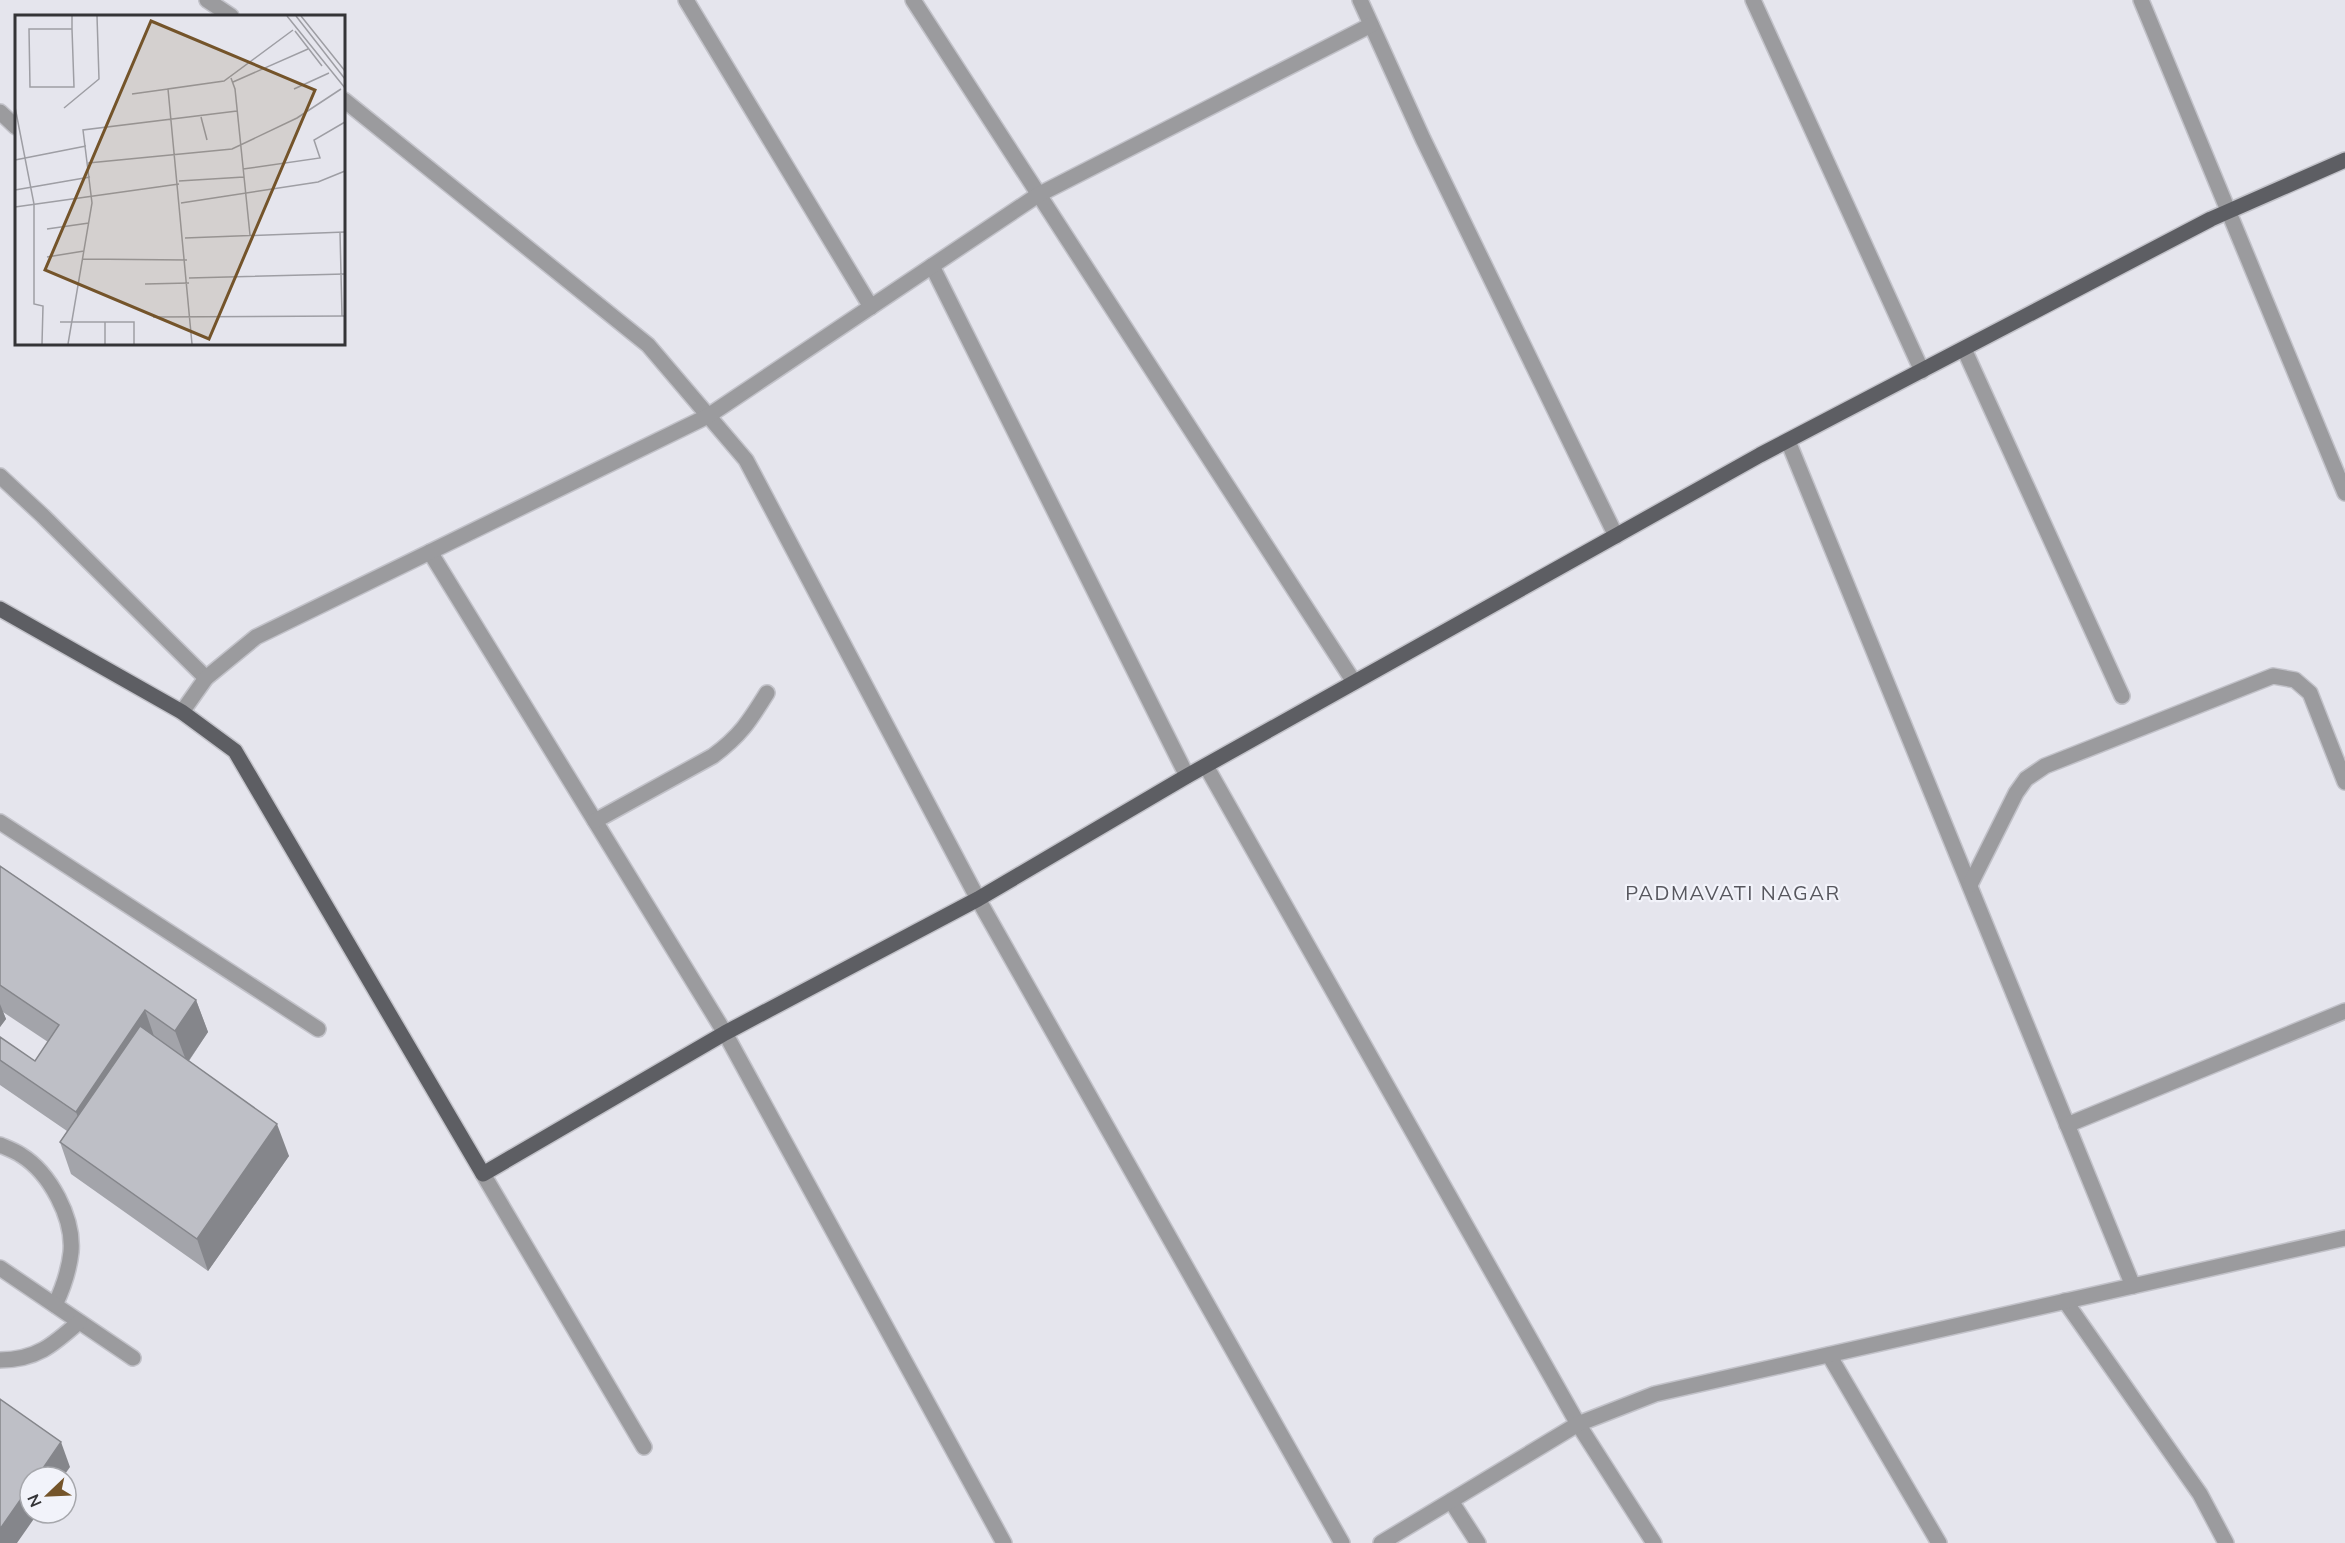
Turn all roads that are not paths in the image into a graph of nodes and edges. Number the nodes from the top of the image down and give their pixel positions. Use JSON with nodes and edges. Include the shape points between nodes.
{"nodes":[{"id":1,"x":207,"y":0,"type":"edge"},
{"id":2,"x":686,"y":0,"type":"edge"},
{"id":3,"x":913,"y":0,"type":"edge"},
{"id":4,"x":1360,"y":0,"type":"edge"},
{"id":5,"x":1753,"y":0,"type":"edge"},
{"id":6,"x":2141,"y":0,"type":"edge"},
{"id":7,"x":230,"y":15,"type":"edge"},
{"id":8,"x":1371,"y":25,"type":"junction"},
{"id":9,"x":345,"y":101,"type":"edge"},
{"id":10,"x":0,"y":112,"type":"edge"},
{"id":11,"x":15,"y":126,"type":"edge"},
{"id":12,"x":2345,"y":160,"type":"edge"},
{"id":13,"x":1038,"y":195,"type":"junction"},
{"id":14,"x":2227,"y":212,"type":"junction"},
{"id":15,"x":932,"y":266,"type":"junction"},
{"id":16,"x":870,"y":307,"type":"junction"},
{"id":17,"x":1964,"y":349,"type":"junction"},
{"id":18,"x":1922,"y":371,"type":"junction"},
{"id":19,"x":708,"y":416,"type":"junction"},
{"id":20,"x":1788,"y":441,"type":"junction"},
{"id":21,"x":0,"y":476,"type":"edge"},
{"id":22,"x":2345,"y":493,"type":"edge"},
{"id":23,"x":1616,"y":536,"type":"junction"},
{"id":24,"x":430,"y":552,"type":"junction"},
{"id":25,"x":0,"y":609,"type":"edge"},
{"id":26,"x":206,"y":678,"type":"junction"},
{"id":27,"x":1354,"y":682,"type":"junction"},
{"id":28,"x":767,"y":693,"type":"dead end"},
{"id":29,"x":2122,"y":696,"type":"dead end"},
{"id":30,"x":182,"y":712,"type":"junction"},
{"id":31,"x":1206,"y":766,"type":"junction"},
{"id":32,"x":1187,"y":776,"type":"junction"},
{"id":33,"x":2345,"y":782,"type":"edge"},
{"id":34,"x":595,"y":821,"type":"junction"},
{"id":35,"x":0,"y":822,"type":"edge"},
{"id":36,"x":1970,"y":885,"type":"junction"},
{"id":37,"x":978,"y":899,"type":"junction"},
{"id":38,"x":2345,"y":1011,"type":"edge"},
{"id":39,"x":318,"y":1029,"type":"dead end"},
{"id":40,"x":725,"y":1032,"type":"junction"},
{"id":41,"x":2067,"y":1125,"type":"junction"},
{"id":42,"x":0,"y":1145,"type":"edge"},
{"id":43,"x":483,"y":1174,"type":"junction"},
{"id":44,"x":2345,"y":1238,"type":"edge"},
{"id":45,"x":0,"y":1268,"type":"edge"},
{"id":46,"x":2133,"y":1286,"type":"junction"},
{"id":47,"x":2065,"y":1301,"type":"junction"},
{"id":48,"x":55,"y":1305,"type":"junction"},
{"id":49,"x":79,"y":1322,"type":"junction"},
{"id":50,"x":1829,"y":1355,"type":"junction"},
{"id":51,"x":133,"y":1358,"type":"dead end"},
{"id":52,"x":0,"y":1360,"type":"edge"},
{"id":53,"x":1578,"y":1425,"type":"junction"},
{"id":54,"x":644,"y":1447,"type":"dead end"},
{"id":55,"x":1451,"y":1500,"type":"junction"},
{"id":56,"x":1004,"y":1543,"type":"edge"},
{"id":57,"x":1342,"y":1543,"type":"edge"},
{"id":58,"x":1381,"y":1543,"type":"edge"},
{"id":59,"x":1478,"y":1543,"type":"edge"},
{"id":60,"x":1654,"y":1543,"type":"edge"},
{"id":61,"x":1940,"y":1543,"type":"edge"},
{"id":62,"x":2226,"y":1543,"type":"edge"}],
"edges":[{"from":1,"to":7,"type":"street"},
{"from":2,"to":16,"type":"street"},
{"from":3,"to":13,"type":"street"},
{"from":4,"to":8,"type":"street"},
{"from":5,"to":18,"type":"street"},
{"from":6,"to":14,"type":"street"},
{"from":8,"to":13,"type":"street"},
{"from":8,"to":23,"type":"street"},
{"from":9,"to":19,"type":"street","via":[[648,345]]},
{"from":10,"to":11,"type":"street"},
{"from":12,"to":14,"type":"main road"},
{"from":13,"to":15,"type":"street"},
{"from":13,"to":27,"type":"street"},
{"from":14,"to":17,"type":"main road"},
{"from":14,"to":22,"type":"street"},
{"from":15,"to":16,"type":"street"},
{"from":15,"to":32,"type":"street"},
{"from":16,"to":19,"type":"street"},
{"from":17,"to":18,"type":"main road"},
{"from":17,"to":29,"type":"street"},
{"from":18,"to":20,"type":"main road"},
{"from":19,"to":24,"type":"street"},
{"from":19,"to":37,"type":"street","via":[[746,460]]},
{"from":20,"to":23,"type":"main road"},
{"from":20,"to":36,"type":"street"},
{"from":21,"to":26,"type":"street"},
{"from":23,"to":27,"type":"main road"},
{"from":24,"to":26,"type":"street","via":[[256,638]]},
{"from":24,"to":34,"type":"street"},
{"from":25,"to":30,"type":"main road"},
{"from":26,"to":30,"type":"street"},
{"from":27,"to":31,"type":"main road"},
{"from":28,"to":34,"type":"street","via":[[745,729],[713,756]]},
{"from":30,"to":43,"type":"main road","via":[[235,752]]},
{"from":31,"to":32,"type":"main road"},
{"from":31,"to":53,"type":"street"},
{"from":32,"to":37,"type":"main road"},
{"from":33,"to":36,"type":"street","via":[[2310,693],[2295,680],[2273,676],[2045,766],[2026,779]]},
{"from":34,"to":40,"type":"street"},
{"from":35,"to":39,"type":"street"},
{"from":36,"to":41,"type":"street"},
{"from":37,"to":40,"type":"main road"},
{"from":37,"to":57,"type":"street"},
{"from":38,"to":41,"type":"street"},
{"from":40,"to":43,"type":"main road"},
{"from":40,"to":56,"type":"street"},
{"from":41,"to":46,"type":"street"},
{"from":42,"to":48,"type":"street","via":[[22,1156],[49,1181],[65,1213],[71,1249],[64,1285]]},
{"from":43,"to":54,"type":"street"},
{"from":44,"to":46,"type":"street"},
{"from":45,"to":48,"type":"street"},
{"from":46,"to":47,"type":"street"},
{"from":47,"to":50,"type":"street"},
{"from":47,"to":62,"type":"street","via":[[2200,1494]]},
{"from":48,"to":49,"type":"street"},
{"from":49,"to":51,"type":"street"},
{"from":49,"to":52,"type":"street","via":[[43,1351],[17,1360]]},
{"from":50,"to":53,"type":"street","via":[[1655,1394]]},
{"from":50,"to":61,"type":"street"},
{"from":53,"to":55,"type":"street"},
{"from":53,"to":60,"type":"street"},
{"from":55,"to":58,"type":"street"},
{"from":55,"to":59,"type":"street"}]}
